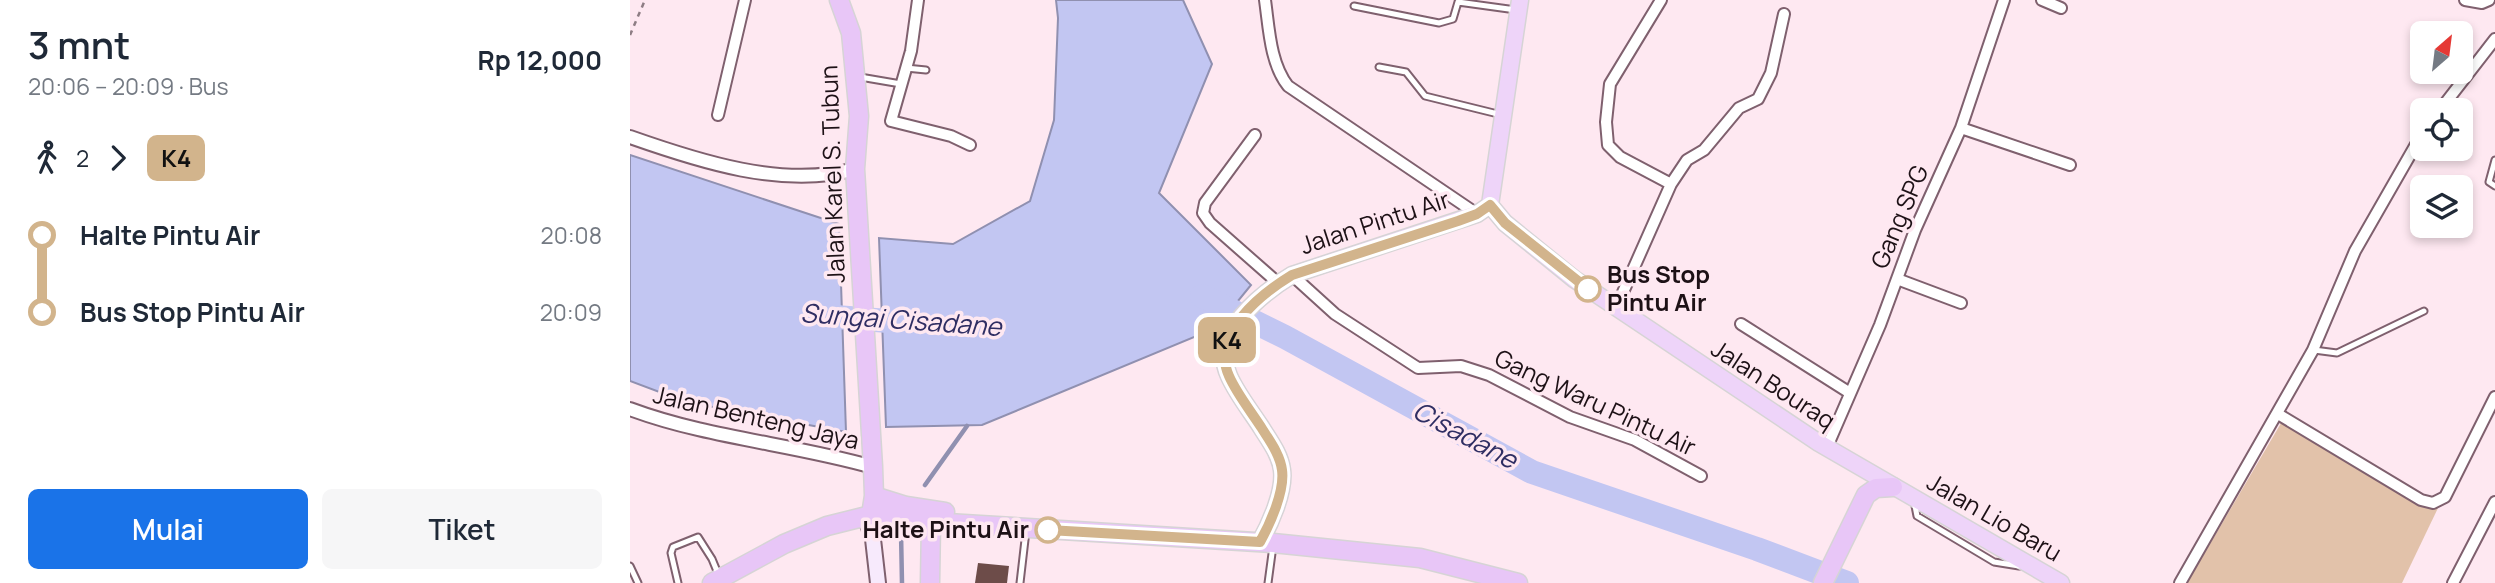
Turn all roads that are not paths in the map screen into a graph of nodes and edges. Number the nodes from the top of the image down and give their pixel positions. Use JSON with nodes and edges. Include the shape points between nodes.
{"nodes":[{"id":1,"x":745,"y":0,"type":"edge"},
{"id":2,"x":839,"y":0,"type":"edge"},
{"id":3,"x":918,"y":0,"type":"edge"},
{"id":4,"x":1265,"y":0,"type":"edge"},
{"id":5,"x":1661,"y":0,"type":"edge"},
{"id":6,"x":2004,"y":0,"type":"edge"},
{"id":7,"x":2042,"y":0,"type":"edge"},
{"id":8,"x":2465,"y":0,"type":"edge"},
{"id":9,"x":2489,"y":0,"type":"edge"},
{"id":10,"x":1458,"y":1,"type":"edge"},
{"id":11,"x":1520,"y":5,"type":"edge"},
{"id":12,"x":1354,"y":6,"type":"dead end"},
{"id":13,"x":2061,"y":8,"type":"dead end"},
{"id":14,"x":1784,"y":14,"type":"dead end"},
{"id":15,"x":2495,"y":39,"type":"edge"},
{"id":16,"x":1379,"y":67,"type":"dead end"},
{"id":17,"x":906,"y":68,"type":"junction"},
{"id":18,"x":926,"y":70,"type":"dead end"},
{"id":19,"x":855,"y":76,"type":"junction"},
{"id":20,"x":901,"y":83,"type":"junction"},
{"id":21,"x":2449,"y":98,"type":"edge"},
{"id":22,"x":718,"y":115,"type":"dead end"},
{"id":23,"x":1505,"y":115,"type":"junction"},
{"id":24,"x":1961,"y":128,"type":"junction"},
{"id":25,"x":1255,"y":135,"type":"dead end"},
{"id":26,"x":630,"y":137,"type":"edge"},
{"id":27,"x":970,"y":145,"type":"dead end"},
{"id":28,"x":2410,"y":155,"type":"edge"},
{"id":29,"x":2495,"y":160,"type":"edge"},
{"id":30,"x":2070,"y":165,"type":"dead end"},
{"id":31,"x":855,"y":169,"type":"junction"},
{"id":32,"x":1671,"y":184,"type":"junction"},
{"id":33,"x":2495,"y":186,"type":"edge"},
{"id":34,"x":1483,"y":209,"type":"junction"},
{"id":35,"x":1897,"y":279,"type":"junction"},
{"id":36,"x":1280,"y":283,"type":"junction"},
{"id":37,"x":1961,"y":303,"type":"dead end"},
{"id":38,"x":1616,"y":308,"type":"junction"},
{"id":39,"x":2424,"y":311,"type":"dead end"},
{"id":40,"x":1741,"y":324,"type":"dead end"},
{"id":41,"x":2313,"y":350,"type":"junction"},
{"id":42,"x":1850,"y":393,"type":"junction"},
{"id":43,"x":2495,"y":397,"type":"edge"},
{"id":44,"x":630,"y":410,"type":"edge"},
{"id":45,"x":2278,"y":414,"type":"junction"},
{"id":46,"x":1827,"y":447,"type":"junction"},
{"id":47,"x":873,"y":467,"type":"junction"},
{"id":48,"x":1700,"y":476,"type":"dead end"},
{"id":49,"x":1903,"y":493,"type":"junction"},
{"id":50,"x":874,"y":496,"type":"junction"},
{"id":51,"x":2495,"y":502,"type":"edge"},
{"id":52,"x":868,"y":516,"type":"junction"},
{"id":53,"x":931,"y":522,"type":"junction"},
{"id":54,"x":978,"y":524,"type":"junction"},
{"id":55,"x":1027,"y":528,"type":"junction"},
{"id":56,"x":1267,"y":542,"type":"junction"},
{"id":57,"x":630,"y":566,"type":"edge"},
{"id":58,"x":1481,"y":578,"type":"edge"},
{"id":59,"x":634,"y":579,"type":"edge"},
{"id":60,"x":716,"y":581,"type":"edge"},
{"id":61,"x":678,"y":583,"type":"edge"},
{"id":62,"x":878,"y":583,"type":"edge"},
{"id":63,"x":930,"y":583,"type":"edge"},
{"id":64,"x":1020,"y":583,"type":"edge"},
{"id":65,"x":1268,"y":583,"type":"edge"},
{"id":66,"x":1518,"y":583,"type":"edge"},
{"id":67,"x":1823,"y":583,"type":"edge"},
{"id":68,"x":2061,"y":583,"type":"edge"},
{"id":69,"x":2180,"y":583,"type":"edge"},
{"id":70,"x":2453,"y":583,"type":"edge"}],
"edges":[{"from":1,"to":22,"type":"street"},
{"from":2,"to":19,"type":"highway","name":"Jalan Karel S. Tubun","via":[[851,33]]},
{"from":3,"to":17,"type":"street"},
{"from":4,"to":34,"type":"street","via":[[1280,76],[1288,86]]},
{"from":5,"to":32,"type":"street","via":[[1610,84],[1606,122],[1608,145],[1620,157]]},
{"from":6,"to":24,"type":"street","name":"Gang SPG"},
{"from":7,"to":13,"type":"street"},
{"from":8,"to":9,"type":"street"},
{"from":10,"to":11,"type":"lane"},
{"from":10,"to":12,"type":"lane","via":[[1453,19],[1439,23]]},
{"from":11,"to":23,"type":"main road"},
{"from":14,"to":32,"type":"street","via":[[1771,73],[1758,99],[1739,108],[1704,150],[1687,160]]},
{"from":15,"to":21,"type":"street"},
{"from":16,"to":23,"type":"lane","via":[[1406,72],[1425,96]]},
{"from":17,"to":18,"type":"lane"},
{"from":17,"to":20,"type":"street"},
{"from":19,"to":20,"type":"lane"},
{"from":19,"to":31,"type":"highway","name":"Jalan Karel S. Tubun","via":[[859,116]]},
{"from":20,"to":27,"type":"street","via":[[891,121]]},
{"from":23,"to":34,"type":"main road"},
{"from":24,"to":30,"type":"street"},
{"from":24,"to":35,"type":"street","name":"Gang SPG"},
{"from":25,"to":36,"type":"street","name":"Gang Waru Pintu Air","via":[[1205,203],[1203,213]]},
{"from":26,"to":31,"type":"street","via":[[734,169],[809,176]]},
{"from":28,"to":41,"type":"street","via":[[2356,251]]},
{"from":29,"to":33,"type":"lane","via":[[2489,182]]},
{"from":31,"to":47,"type":"highway","name":"Jalan Karel S. Tubun"},
{"from":32,"to":38,"type":"street"},
{"from":34,"to":36,"type":"main road","name":"Jalan Pintu Air"},
{"from":34,"to":38,"type":"main road","name":"Jalan Bouraq"},
{"from":35,"to":37,"type":"street"},
{"from":35,"to":42,"type":"street","name":"Gang SPG"},
{"from":36,"to":48,"type":"street","name":"Gang Waru Pintu Air","via":[[1418,368],[1461,366],[1489,375],[1570,417],[1635,440]]},
{"from":36,"to":56,"type":"main road","name":"Jalan Pintu Air","via":[[1248,310],[1224,350],[1228,374],[1276,452],[1283,472]]},
{"from":38,"to":46,"type":"main road","name":"Jalan Bouraq"},
{"from":39,"to":41,"type":"lane","via":[[2337,353]]},
{"from":40,"to":42,"type":"street"},
{"from":41,"to":45,"type":"street"},
{"from":42,"to":46,"type":"street","name":"Gang SPG"},
{"from":43,"to":45,"type":"street","via":[[2445,497],[2433,503]]},
{"from":44,"to":47,"type":"street","name":"Jalan Benteng Jaya","via":[[666,423]]},
{"from":45,"to":69,"type":"street"},
{"from":46,"to":49,"type":"main road","name":"Jalan Bouraq"},
{"from":47,"to":50,"type":"highway","name":"Jalan Karel S. Tubun"},
{"from":49,"to":67,"type":"highway","via":[[1870,490]]},
{"from":49,"to":68,"type":"main road","name":"Jalan Lio Baru"},
{"from":50,"to":52,"type":"highway","name":"Jalan Karel S. Tubun"},
{"from":50,"to":54,"type":"highway","via":[[957,514]]},
{"from":51,"to":70,"type":"street"},
{"from":52,"to":53,"type":"highway"},
{"from":52,"to":60,"type":"highway","via":[[805,535]]},
{"from":52,"to":62,"type":"main road"},
{"from":53,"to":54,"type":"highway"},
{"from":53,"to":63,"type":"highway"},
{"from":54,"to":55,"type":"highway"},
{"from":55,"to":56,"type":"highway"},
{"from":55,"to":64,"type":"lane"},
{"from":56,"to":58,"type":"highway","via":[[1420,558]]},
{"from":56,"to":65,"type":"lane"},
{"from":57,"to":59,"type":"lane"},
{"from":58,"to":66,"type":"highway"},
{"from":60,"to":61,"type":"lane","via":[[712,559],[698,537],[673,547]]}]}
